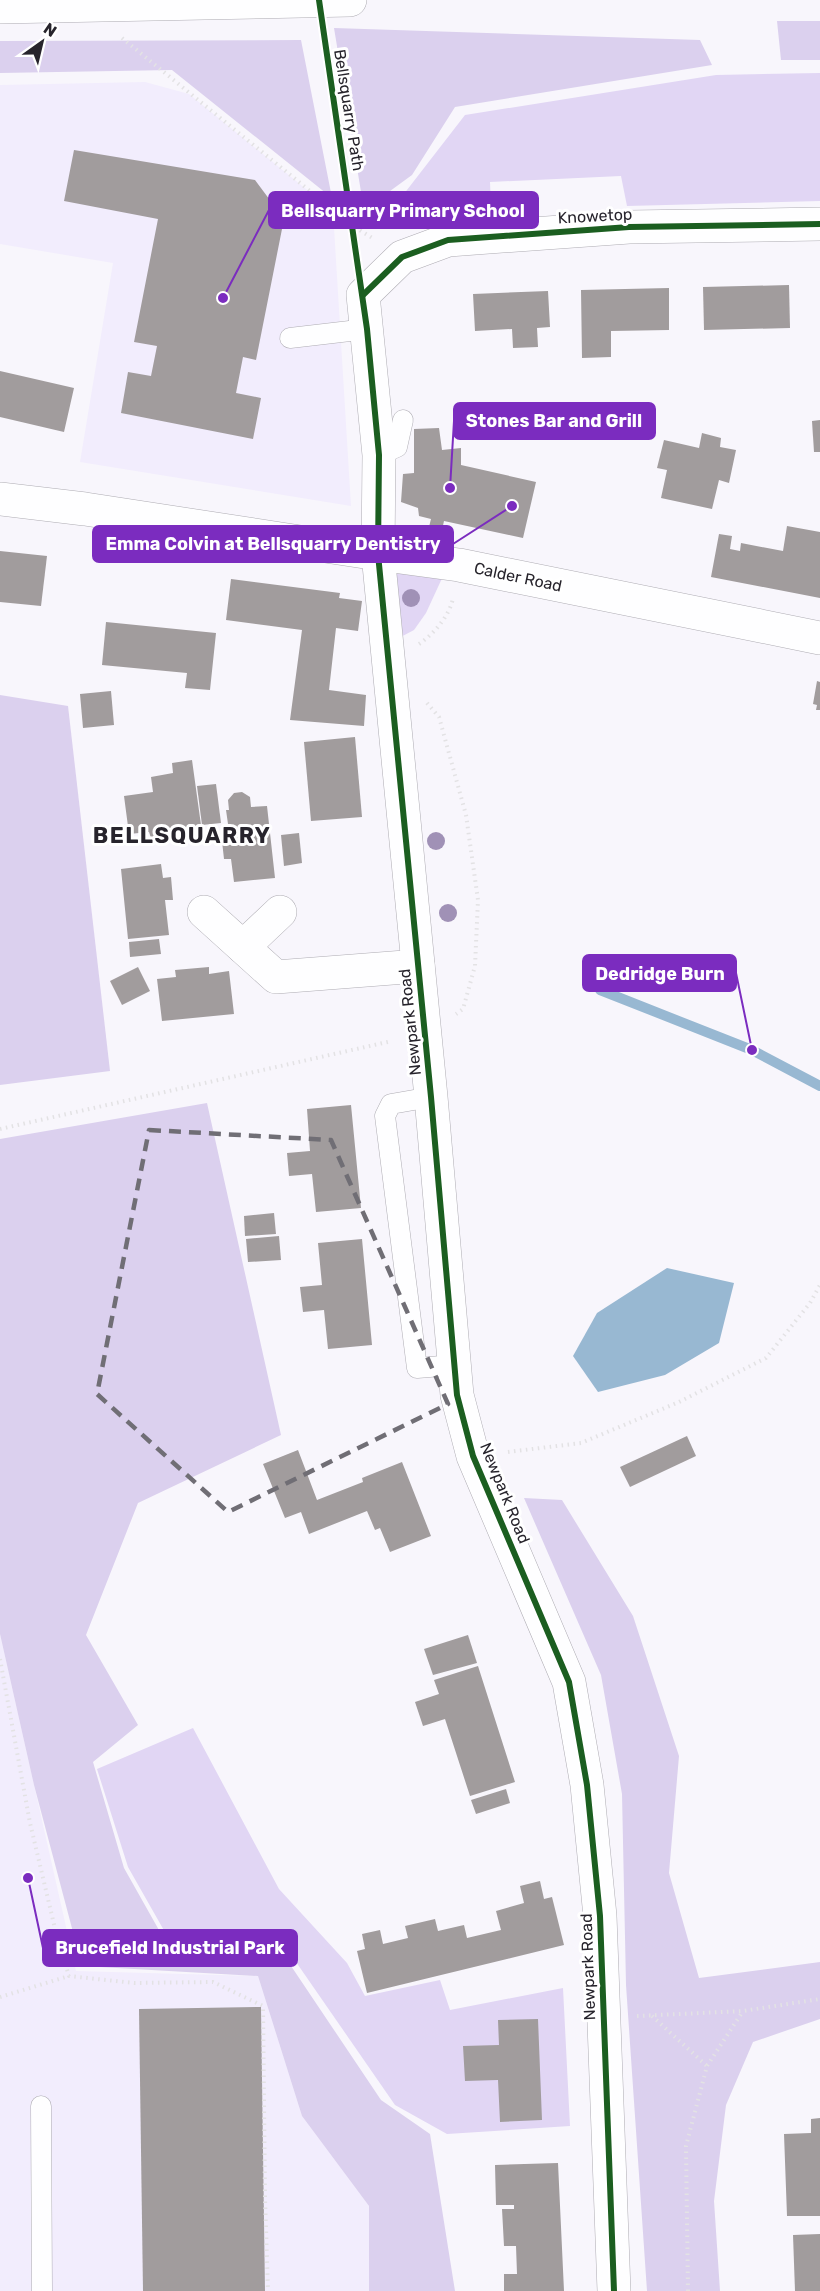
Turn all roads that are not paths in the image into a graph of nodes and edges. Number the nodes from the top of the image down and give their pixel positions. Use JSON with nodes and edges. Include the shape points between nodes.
{"nodes":[{"id":1,"x":350,"y":0,"type":"edge"},
{"id":2,"x":0,"y":7,"type":"edge"},
{"id":3,"x":820,"y":224,"type":"edge"},
{"id":4,"x":367,"y":329,"type":"junction"},
{"id":5,"x":290,"y":338,"type":"dead end"},
{"id":6,"x":403,"y":420,"type":"dead end"},
{"id":7,"x":379,"y":455,"type":"junction"},
{"id":8,"x":0,"y":499,"type":"edge"},
{"id":9,"x":378,"y":554,"type":"junction"},
{"id":10,"x":820,"y":638,"type":"edge"},
{"id":11,"x":204,"y":912,"type":"dead end"},
{"id":12,"x":280,"y":912,"type":"dead end"},
{"id":13,"x":243,"y":947,"type":"junction"},
{"id":14,"x":418,"y":966,"type":"junction"},
{"id":15,"x":431,"y":1097,"type":"junction"},
{"id":16,"x":454,"y":1365,"type":"junction"},
{"id":17,"x":41,"y":2106,"type":"dead end"},
{"id":18,"x":42,"y":2291,"type":"edge"},
{"id":19,"x":614,"y":2291,"type":"edge"}],
"edges":[{"from":1,"to":2,"type":"street"},
{"from":3,"to":4,"type":"street","name":"Knowetop","via":[[629,227],[448,240],[402,257],[363,295]]},
{"from":4,"to":5,"type":"lane"},
{"from":4,"to":7,"type":"street","name":"Knowetop"},
{"from":6,"to":7,"type":"lane","via":[[397,447]]},
{"from":7,"to":9,"type":"street","name":"Knowetop"},
{"from":8,"to":9,"type":"street","name":"Calder Road"},
{"from":9,"to":10,"type":"street","name":"Calder Road","via":[[459,564]]},
{"from":9,"to":14,"type":"street","name":"Newpark Road"},
{"from":11,"to":13,"type":"street"},
{"from":12,"to":13,"type":"street"},
{"from":13,"to":14,"type":"street","via":[[276,977]]},
{"from":14,"to":15,"type":"street","name":"Newpark Road"},
{"from":15,"to":16,"type":"street","name":"Newpark Road"},
{"from":15,"to":16,"type":"lane","via":[[391,1104],[385,1116],[417,1368]]},
{"from":16,"to":19,"type":"street","name":"Newpark Road","via":[[457,1395],[473,1456],[569,1682],[586,1785],[600,1916]]},
{"from":17,"to":18,"type":"lane"}]}
